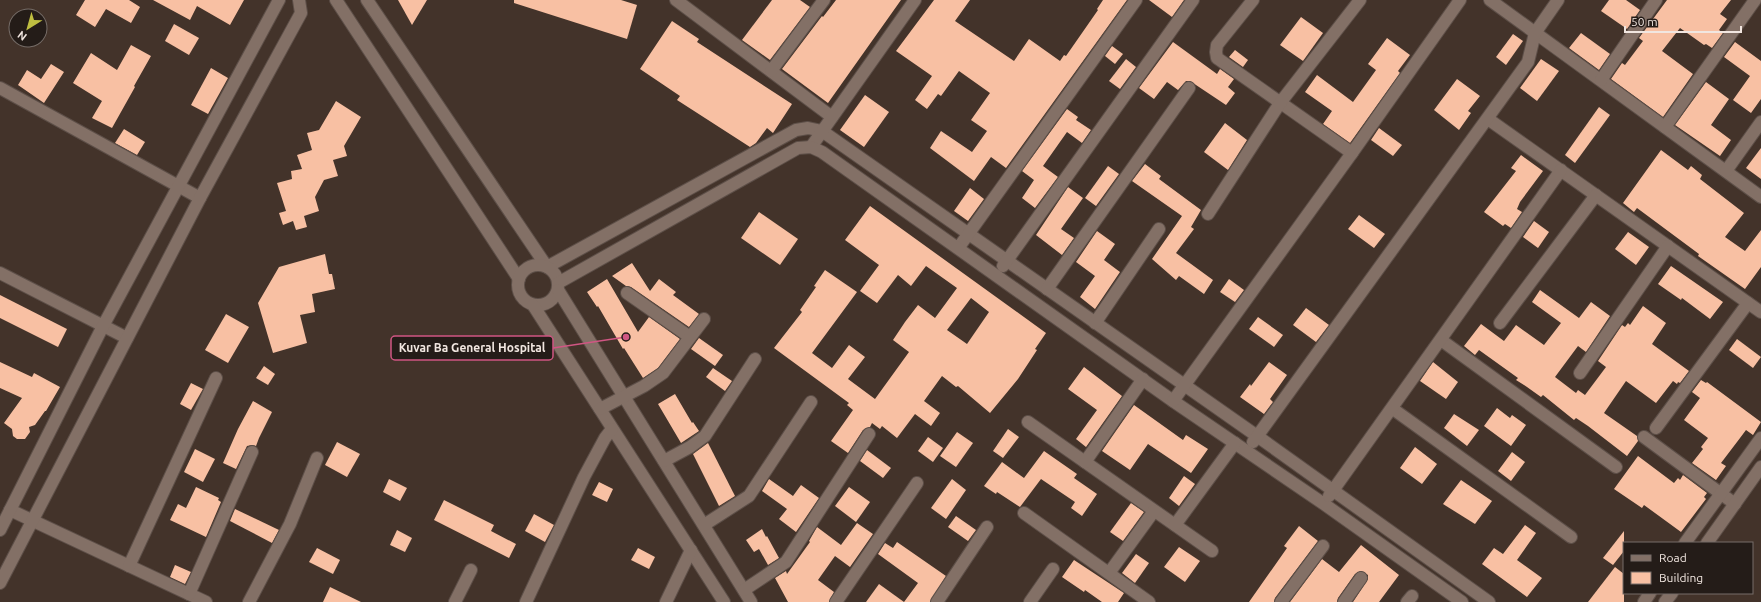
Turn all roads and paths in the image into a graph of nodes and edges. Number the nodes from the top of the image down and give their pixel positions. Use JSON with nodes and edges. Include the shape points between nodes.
{"nodes":[{"id":1,"x":278,"y":0,"type":"edge"},
{"id":2,"x":299,"y":0,"type":"edge"},
{"id":3,"x":336,"y":0,"type":"edge"},
{"id":4,"x":367,"y":0,"type":"edge"},
{"id":5,"x":676,"y":0,"type":"edge"},
{"id":6,"x":824,"y":0,"type":"edge"},
{"id":7,"x":915,"y":0,"type":"edge"},
{"id":8,"x":1136,"y":0,"type":"edge"},
{"id":9,"x":1193,"y":0,"type":"edge"},
{"id":10,"x":1253,"y":0,"type":"edge"},
{"id":11,"x":1360,"y":0,"type":"edge"},
{"id":12,"x":1460,"y":0,"type":"edge"},
{"id":13,"x":1490,"y":0,"type":"edge"},
{"id":14,"x":1558,"y":0,"type":"edge"},
{"id":15,"x":1656,"y":0,"type":"edge"},
{"id":16,"x":1756,"y":0,"type":"edge"},
{"id":17,"x":1535,"y":33,"type":"junction"},
{"id":18,"x":771,"y":71,"type":"junction"},
{"id":19,"x":1601,"y":80,"type":"junction"},
{"id":20,"x":0,"y":88,"type":"edge"},
{"id":21,"x":1189,"y":88,"type":"dead end"},
{"id":22,"x":1280,"y":103,"type":"junction"},
{"id":23,"x":832,"y":116,"type":"junction"},
{"id":24,"x":1488,"y":119,"type":"junction"},
{"id":25,"x":1761,"y":122,"type":"edge"},
{"id":26,"x":1665,"y":127,"type":"junction"},
{"id":27,"x":822,"y":131,"type":"junction"},
{"id":28,"x":811,"y":147,"type":"junction"},
{"id":29,"x":1352,"y":153,"type":"junction"},
{"id":30,"x":1561,"y":170,"type":"junction"},
{"id":31,"x":1726,"y":171,"type":"junction"},
{"id":32,"x":179,"y":186,"type":"junction"},
{"id":33,"x":1596,"y":195,"type":"junction"},
{"id":34,"x":1761,"y":197,"type":"edge"},
{"id":35,"x":200,"y":198,"type":"junction"},
{"id":36,"x":1208,"y":214,"type":"dead end"},
{"id":37,"x":1159,"y":229,"type":"dead end"},
{"id":38,"x":969,"y":233,"type":"junction"},
{"id":39,"x":1668,"y":246,"type":"junction"},
{"id":40,"x":959,"y":247,"type":"junction"},
{"id":41,"x":1007,"y":260,"type":"junction"},
{"id":42,"x":547,"y":267,"type":"junction"},
{"id":43,"x":0,"y":273,"type":"edge"},
{"id":44,"x":996,"y":275,"type":"junction"},
{"id":45,"x":519,"y":279,"type":"junction"},
{"id":46,"x":558,"y":286,"type":"junction"},
{"id":47,"x":1047,"y":289,"type":"junction"},
{"id":48,"x":627,"y":294,"type":"dead end"},
{"id":49,"x":1748,"y":303,"type":"junction"},
{"id":50,"x":533,"y":305,"type":"junction"},
{"id":51,"x":1761,"y":312,"type":"edge"},
{"id":52,"x":704,"y":319,"type":"dead end"},
{"id":53,"x":1095,"y":323,"type":"junction"},
{"id":54,"x":1500,"y":323,"type":"dead end"},
{"id":55,"x":103,"y":326,"type":"junction"},
{"id":56,"x":690,"y":337,"type":"junction"},
{"id":57,"x":127,"y":338,"type":"junction"},
{"id":58,"x":1441,"y":340,"type":"junction"},
{"id":59,"x":756,"y":359,"type":"dead end"},
{"id":60,"x":1580,"y":373,"type":"dead end"},
{"id":61,"x":216,"y":378,"type":"dead end"},
{"id":62,"x":1143,"y":379,"type":"junction"},
{"id":63,"x":1184,"y":386,"type":"junction"},
{"id":64,"x":624,"y":396,"type":"junction"},
{"id":65,"x":1173,"y":401,"type":"junction"},
{"id":66,"x":811,"y":402,"type":"dead end"},
{"id":67,"x":1393,"y":408,"type":"junction"},
{"id":68,"x":600,"y":409,"type":"junction"},
{"id":69,"x":1028,"y":422,"type":"dead end"},
{"id":70,"x":1656,"y":428,"type":"dead end"},
{"id":71,"x":612,"y":429,"type":"junction"},
{"id":72,"x":869,"y":434,"type":"dead end"},
{"id":73,"x":1257,"y":436,"type":"junction"},
{"id":74,"x":1644,"y":437,"type":"dead end"},
{"id":75,"x":1761,"y":438,"type":"edge"},
{"id":76,"x":1235,"y":443,"type":"junction"},
{"id":77,"x":1246,"y":451,"type":"junction"},
{"id":78,"x":252,"y":452,"type":"dead end"},
{"id":79,"x":317,"y":458,"type":"dead end"},
{"id":80,"x":664,"y":461,"type":"junction"},
{"id":81,"x":1085,"y":462,"type":"junction"},
{"id":82,"x":1616,"y":467,"type":"dead end"},
{"id":83,"x":1761,"y":467,"type":"edge"},
{"id":84,"x":917,"y":483,"type":"dead end"},
{"id":85,"x":1333,"y":490,"type":"junction"},
{"id":86,"x":1720,"y":493,"type":"junction"},
{"id":87,"x":1324,"y":504,"type":"junction"},
{"id":88,"x":1735,"y":504,"type":"junction"},
{"id":89,"x":10,"y":510,"type":"junction"},
{"id":90,"x":1154,"y":511,"type":"junction"},
{"id":91,"x":1024,"y":513,"type":"dead end"},
{"id":92,"x":33,"y":522,"type":"junction"},
{"id":93,"x":704,"y":525,"type":"junction"},
{"id":94,"x":1175,"y":525,"type":"junction"},
{"id":95,"x":987,"y":527,"type":"dead end"},
{"id":96,"x":0,"y":530,"type":"edge"},
{"id":97,"x":1571,"y":537,"type":"dead end"},
{"id":98,"x":1686,"y":542,"type":"edge"},
{"id":99,"x":1708,"y":542,"type":"edge"},
{"id":100,"x":1323,"y":546,"type":"dead end"},
{"id":101,"x":691,"y":550,"type":"junction"},
{"id":102,"x":1212,"y":551,"type":"dead end"},
{"id":103,"x":129,"y":566,"type":"junction"},
{"id":104,"x":1053,"y":569,"type":"dead end"},
{"id":105,"x":471,"y":570,"type":"dead end"},
{"id":106,"x":1109,"y":573,"type":"junction"},
{"id":107,"x":1361,"y":578,"type":"dead end"},
{"id":108,"x":0,"y":583,"type":"edge"},
{"id":109,"x":744,"y":590,"type":"junction"},
{"id":110,"x":189,"y":594,"type":"junction"},
{"id":111,"x":1671,"y":594,"type":"edge"},
{"id":112,"x":206,"y":602,"type":"edge"},
{"id":113,"x":249,"y":602,"type":"edge"},
{"id":114,"x":455,"y":602,"type":"edge"},
{"id":115,"x":526,"y":602,"type":"edge"},
{"id":116,"x":666,"y":602,"type":"edge"},
{"id":117,"x":724,"y":602,"type":"edge"},
{"id":118,"x":752,"y":602,"type":"edge"},
{"id":119,"x":836,"y":602,"type":"edge"},
{"id":120,"x":937,"y":602,"type":"edge"},
{"id":121,"x":1030,"y":602,"type":"edge"},
{"id":122,"x":1149,"y":602,"type":"edge"},
{"id":123,"x":1281,"y":602,"type":"edge"},
{"id":124,"x":1344,"y":602,"type":"edge"},
{"id":125,"x":1462,"y":602,"type":"edge"},
{"id":126,"x":1489,"y":602,"type":"edge"},
{"id":127,"x":1665,"y":602,"type":"edge"}],
"edges":[{"from":1,"to":32,"type":"street"},
{"from":2,"to":35,"type":"street","via":[[301,13]]},
{"from":3,"to":45,"type":"street"},
{"from":4,"to":42,"type":"street"},
{"from":5,"to":18,"type":"street"},
{"from":6,"to":18,"type":"street"},
{"from":7,"to":23,"type":"street"},
{"from":8,"to":38,"type":"street"},
{"from":9,"to":41,"type":"street"},
{"from":10,"to":22,"type":"street","via":[[1217,45],[1217,58]]},
{"from":11,"to":22,"type":"street"},
{"from":12,"to":29,"type":"street"},
{"from":13,"to":17,"type":"street"},
{"from":14,"to":17,"type":"street"},
{"from":15,"to":19,"type":"street"},
{"from":16,"to":26,"type":"street"},
{"from":17,"to":19,"type":"street"},
{"from":17,"to":24,"type":"street","via":[[1528,62]]},
{"from":18,"to":23,"type":"street"},
{"from":19,"to":26,"type":"street"},
{"from":20,"to":32,"type":"street"},
{"from":21,"to":47,"type":"street"},
{"from":22,"to":29,"type":"street"},
{"from":22,"to":36,"type":"street"},
{"from":23,"to":27,"type":"street"},
{"from":24,"to":30,"type":"street"},
{"from":24,"to":73,"type":"street"},
{"from":25,"to":31,"type":"street"},
{"from":26,"to":31,"type":"street"},
{"from":27,"to":28,"type":"street"},
{"from":27,"to":38,"type":"street"},
{"from":27,"to":42,"type":"street","via":[[808,128],[796,130]]},
{"from":28,"to":40,"type":"street","via":[[822,152]]},
{"from":28,"to":46,"type":"street","via":[[798,148]]},
{"from":29,"to":63,"type":"street"},
{"from":30,"to":33,"type":"street"},
{"from":30,"to":58,"type":"street"},
{"from":31,"to":34,"type":"street"},
{"from":32,"to":35,"type":"street"},
{"from":32,"to":55,"type":"street"},
{"from":33,"to":39,"type":"street"},
{"from":33,"to":54,"type":"street"},
{"from":35,"to":57,"type":"street"},
{"from":37,"to":53,"type":"street"},
{"from":38,"to":40,"type":"street"},
{"from":38,"to":41,"type":"street"},
{"from":39,"to":49,"type":"street"},
{"from":39,"to":60,"type":"street"},
{"from":40,"to":44,"type":"street"},
{"from":41,"to":44,"type":"street"},
{"from":41,"to":47,"type":"street"},
{"from":42,"to":45,"type":"street","via":[[527,268]]},
{"from":42,"to":46,"type":"street","via":[[552,271]]},
{"from":43,"to":55,"type":"street"},
{"from":44,"to":62,"type":"street"},
{"from":45,"to":50,"type":"street","via":[[519,292]]},
{"from":46,"to":50,"type":"street","via":[[552,300],[546,304]]},
{"from":46,"to":64,"type":"street"},
{"from":47,"to":53,"type":"street"},
{"from":48,"to":56,"type":"street"},
{"from":49,"to":51,"type":"street"},
{"from":49,"to":70,"type":"street"},
{"from":50,"to":68,"type":"street"},
{"from":52,"to":56,"type":"street"},
{"from":53,"to":63,"type":"street"},
{"from":55,"to":57,"type":"street"},
{"from":55,"to":89,"type":"street"},
{"from":56,"to":64,"type":"street","via":[[664,373]]},
{"from":57,"to":92,"type":"street"},
{"from":58,"to":67,"type":"street"},
{"from":58,"to":82,"type":"street"},
{"from":59,"to":80,"type":"street","via":[[705,436]]},
{"from":61,"to":103,"type":"street"},
{"from":62,"to":65,"type":"street"},
{"from":62,"to":81,"type":"street"},
{"from":63,"to":65,"type":"street"},
{"from":63,"to":73,"type":"street"},
{"from":64,"to":68,"type":"street"},
{"from":64,"to":80,"type":"street"},
{"from":65,"to":76,"type":"street"},
{"from":66,"to":93,"type":"street","via":[[749,496]]},
{"from":67,"to":85,"type":"street"},
{"from":67,"to":97,"type":"street"},
{"from":68,"to":71,"type":"street"},
{"from":69,"to":81,"type":"street"},
{"from":71,"to":101,"type":"street"},
{"from":71,"to":115,"type":"street","via":[[604,438],[584,478]]},
{"from":72,"to":109,"type":"street","via":[[786,562]]},
{"from":73,"to":77,"type":"street"},
{"from":73,"to":85,"type":"street"},
{"from":74,"to":86,"type":"street"},
{"from":75,"to":86,"type":"street"},
{"from":76,"to":77,"type":"street"},
{"from":76,"to":94,"type":"street"},
{"from":77,"to":87,"type":"street"},
{"from":78,"to":110,"type":"street"},
{"from":79,"to":113,"type":"street","via":[[290,524]]},
{"from":80,"to":93,"type":"street"},
{"from":81,"to":90,"type":"street"},
{"from":83,"to":88,"type":"street"},
{"from":84,"to":119,"type":"street"},
{"from":85,"to":87,"type":"street"},
{"from":85,"to":126,"type":"street"},
{"from":86,"to":88,"type":"street"},
{"from":86,"to":98,"type":"street"},
{"from":87,"to":125,"type":"street"},
{"from":88,"to":99,"type":"street"},
{"from":89,"to":92,"type":"street"},
{"from":89,"to":96,"type":"street"},
{"from":90,"to":94,"type":"street"},
{"from":90,"to":106,"type":"street"},
{"from":91,"to":106,"type":"street"},
{"from":92,"to":103,"type":"street"},
{"from":92,"to":108,"type":"street"},
{"from":93,"to":109,"type":"street"},
{"from":94,"to":102,"type":"street"},
{"from":95,"to":120,"type":"street"},
{"from":100,"to":123,"type":"street"},
{"from":101,"to":116,"type":"street"},
{"from":101,"to":117,"type":"street"},
{"from":103,"to":110,"type":"street"},
{"from":104,"to":121,"type":"street"},
{"from":105,"to":114,"type":"street"},
{"from":106,"to":122,"type":"street"},
{"from":107,"to":124,"type":"street"},
{"from":109,"to":118,"type":"street"},
{"from":110,"to":112,"type":"street"},
{"from":111,"to":127,"type":"street"}]}
